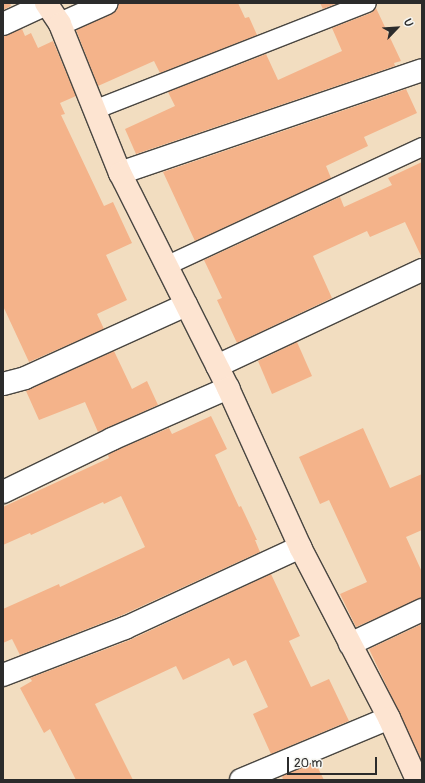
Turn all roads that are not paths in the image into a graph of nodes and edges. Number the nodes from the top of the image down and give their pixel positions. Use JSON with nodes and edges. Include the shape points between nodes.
{"nodes":[{"id":1,"x":46,"y":3,"type":"edge"},
{"id":2,"x":107,"y":3,"type":"edge"},
{"id":3,"x":368,"y":3,"type":"edge"},
{"id":4,"x":3,"y":24,"type":"edge"},
{"id":5,"x":60,"y":24,"type":"junction"},
{"id":6,"x":422,"y":70,"type":"edge"},
{"id":7,"x":94,"y":110,"type":"junction"},
{"id":8,"x":422,"y":147,"type":"edge"},
{"id":9,"x":120,"y":173,"type":"junction"},
{"id":10,"x":168,"y":265,"type":"junction"},
{"id":11,"x":422,"y":270,"type":"edge"},
{"id":12,"x":186,"y":305,"type":"junction"},
{"id":13,"x":217,"y":366,"type":"junction"},
{"id":14,"x":3,"y":384,"type":"edge"},
{"id":15,"x":228,"y":388,"type":"junction"},
{"id":16,"x":3,"y":492,"type":"edge"},
{"id":17,"x":300,"y":547,"type":"junction"},
{"id":18,"x":422,"y":610,"type":"edge"},
{"id":19,"x":350,"y":644,"type":"junction"},
{"id":20,"x":3,"y":675,"type":"edge"},
{"id":21,"x":389,"y":718,"type":"junction"},
{"id":22,"x":241,"y":780,"type":"edge"},
{"id":23,"x":417,"y":780,"type":"edge"}],
"edges":[{"from":1,"to":4,"type":"street"},
{"from":1,"to":5,"type":"street"},
{"from":2,"to":5,"type":"street"},
{"from":3,"to":7,"type":"lane"},
{"from":5,"to":7,"type":"street"},
{"from":6,"to":9,"type":"street"},
{"from":7,"to":9,"type":"street"},
{"from":8,"to":10,"type":"lane"},
{"from":9,"to":10,"type":"street"},
{"from":10,"to":12,"type":"street"},
{"from":11,"to":13,"type":"street"},
{"from":12,"to":13,"type":"street"},
{"from":12,"to":14,"type":"street","via":[[25,378]]},
{"from":13,"to":15,"type":"street"},
{"from":15,"to":16,"type":"street","via":[[112,439]]},
{"from":15,"to":17,"type":"street"},
{"from":17,"to":19,"type":"street"},
{"from":17,"to":20,"type":"street","via":[[125,628]]},
{"from":18,"to":19,"type":"street"},
{"from":19,"to":21,"type":"street"},
{"from":21,"to":22,"type":"street"},
{"from":21,"to":23,"type":"street"}]}
